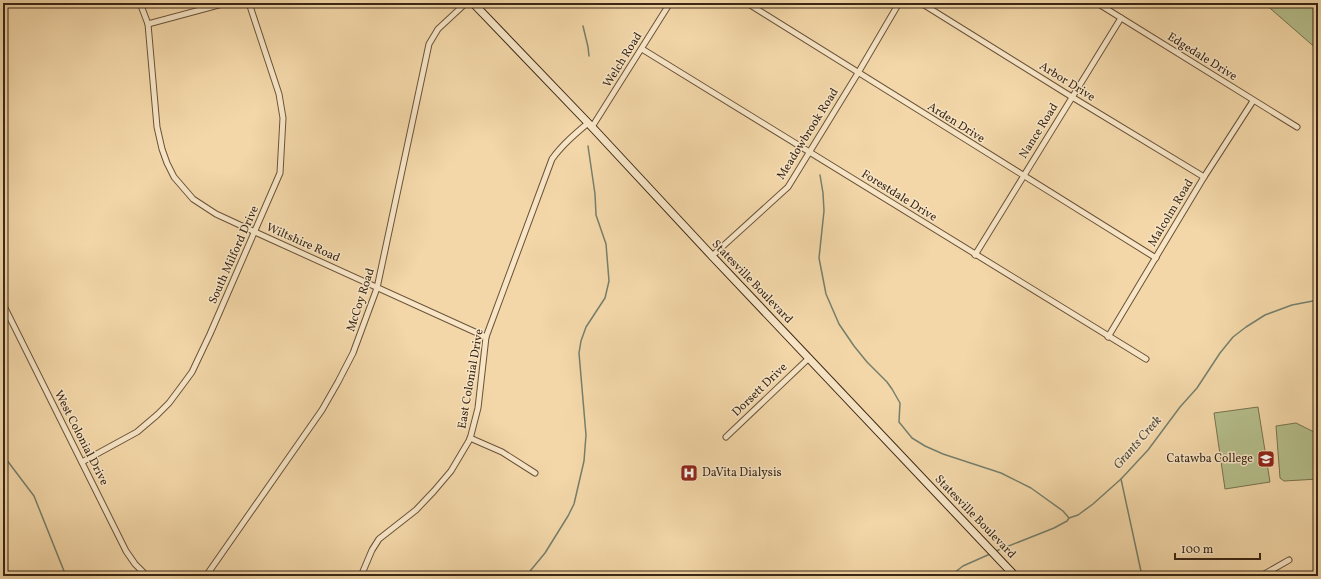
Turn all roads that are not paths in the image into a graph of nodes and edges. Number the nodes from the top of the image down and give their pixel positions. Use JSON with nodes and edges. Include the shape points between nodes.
{"nodes":[{"id":1,"x":140,"y":3,"type":"edge"},
{"id":2,"x":226,"y":3,"type":"edge"},
{"id":3,"x":249,"y":3,"type":"edge"},
{"id":4,"x":466,"y":3,"type":"edge"},
{"id":5,"x":473,"y":3,"type":"edge"},
{"id":6,"x":670,"y":3,"type":"edge"},
{"id":7,"x":747,"y":3,"type":"edge"},
{"id":8,"x":899,"y":3,"type":"edge"},
{"id":9,"x":921,"y":3,"type":"edge"},
{"id":10,"x":1097,"y":3,"type":"edge"},
{"id":11,"x":1121,"y":18,"type":"junction"},
{"id":12,"x":148,"y":24,"type":"junction"},
{"id":13,"x":642,"y":49,"type":"junction"},
{"id":14,"x":858,"y":73,"type":"junction"},
{"id":15,"x":1072,"y":97,"type":"junction"},
{"id":16,"x":1253,"y":101,"type":"junction"},
{"id":17,"x":590,"y":125,"type":"junction"},
{"id":18,"x":1297,"y":127,"type":"dead end"},
{"id":19,"x":809,"y":152,"type":"junction"},
{"id":20,"x":1023,"y":176,"type":"junction"},
{"id":21,"x":1204,"y":177,"type":"junction"},
{"id":22,"x":255,"y":232,"type":"junction"},
{"id":23,"x":975,"y":255,"type":"junction"},
{"id":24,"x":712,"y":256,"type":"junction"},
{"id":25,"x":1156,"y":258,"type":"junction"},
{"id":26,"x":378,"y":288,"type":"junction"},
{"id":27,"x":3,"y":304,"type":"edge"},
{"id":28,"x":486,"y":337,"type":"junction"},
{"id":29,"x":1108,"y":337,"type":"junction"},
{"id":30,"x":808,"y":358,"type":"junction"},
{"id":31,"x":1146,"y":359,"type":"dead end"},
{"id":32,"x":726,"y":437,"type":"dead end"},
{"id":33,"x":470,"y":438,"type":"junction"},
{"id":34,"x":82,"y":462,"type":"junction"},
{"id":35,"x":535,"y":473,"type":"dead end"},
{"id":36,"x":1290,"y":560,"type":"dead end"},
{"id":37,"x":147,"y":576,"type":"edge"},
{"id":38,"x":206,"y":576,"type":"edge"},
{"id":39,"x":361,"y":576,"type":"edge"},
{"id":40,"x":1015,"y":576,"type":"edge"},
{"id":41,"x":1261,"y":576,"type":"edge"}],
"edges":[{"from":1,"to":12,"type":"street","name":"Wiltshire Road"},
{"from":2,"to":12,"type":"street"},
{"from":3,"to":22,"type":"street","name":"South Milford Drive","via":[[279,94],[283,118],[280,173]]},
{"from":4,"to":26,"type":"street","name":"McCoy Road","via":[[438,29],[429,44]]},
{"from":5,"to":17,"type":"main road","name":"Statesville Boulevard"},
{"from":6,"to":13,"type":"street","name":"Welch Road"},
{"from":7,"to":14,"type":"street","name":"Arden Drive"},
{"from":8,"to":14,"type":"street","name":"Meadowbrook Road"},
{"from":9,"to":15,"type":"street","name":"Arbor Drive"},
{"from":10,"to":11,"type":"street","name":"Edgedale Drive"},
{"from":11,"to":15,"type":"street","name":"Nance Road"},
{"from":11,"to":16,"type":"street","name":"Edgedale Drive"},
{"from":12,"to":22,"type":"street","name":"Wiltshire Road","via":[[157,127],[162,149],[174,177],[193,199],[216,214]]},
{"from":13,"to":17,"type":"street","name":"Welch Road"},
{"from":13,"to":19,"type":"street","name":"Forestdale Drive"},
{"from":14,"to":19,"type":"street","name":"Meadowbrook Road"},
{"from":14,"to":20,"type":"street","name":"Arden Drive"},
{"from":15,"to":20,"type":"street","name":"Nance Road"},
{"from":15,"to":21,"type":"street","name":"Arbor Drive"},
{"from":16,"to":18,"type":"street","name":"Edgedale Drive"},
{"from":16,"to":21,"type":"street","name":"Malcolm Road"},
{"from":17,"to":24,"type":"main road","name":"Statesville Boulevard"},
{"from":17,"to":28,"type":"street","name":"East Colonial Drive","via":[[572,136],[552,159]]},
{"from":19,"to":23,"type":"street","name":"Forestdale Drive"},
{"from":19,"to":24,"type":"street","name":"Meadowbrook Road","via":[[788,187]]},
{"from":20,"to":23,"type":"street","name":"Nance Road"},
{"from":20,"to":25,"type":"street","name":"Arden Drive"},
{"from":21,"to":25,"type":"street","name":"Malcolm Road"},
{"from":22,"to":26,"type":"street","name":"Wiltshire Road"},
{"from":22,"to":34,"type":"street","name":"South Milford Drive","via":[[192,372],[182,387],[169,403],[137,432]]},
{"from":23,"to":29,"type":"street","name":"Forestdale Drive"},
{"from":24,"to":30,"type":"main road","name":"Statesville Boulevard"},
{"from":25,"to":29,"type":"street","name":"Malcolm Road"},
{"from":26,"to":28,"type":"street","name":"Wiltshire Road"},
{"from":26,"to":38,"type":"street","name":"McCoy Road","via":[[353,353],[322,410]]},
{"from":27,"to":34,"type":"street","name":"West Colonial Drive"},
{"from":28,"to":33,"type":"street","name":"East Colonial Drive","via":[[478,408]]},
{"from":29,"to":31,"type":"street","name":"Forestdale Drive"},
{"from":30,"to":32,"type":"street","name":"Dorsett Drive"},
{"from":30,"to":40,"type":"main road","name":"Statesville Boulevard"},
{"from":33,"to":35,"type":"street","via":[[502,452]]},
{"from":33,"to":39,"type":"street","name":"East Colonial Drive","via":[[451,471],[434,491],[416,510],[379,539]]},
{"from":34,"to":37,"type":"street","name":"West Colonial Drive","via":[[126,551]]},
{"from":36,"to":41,"type":"street"}]}
